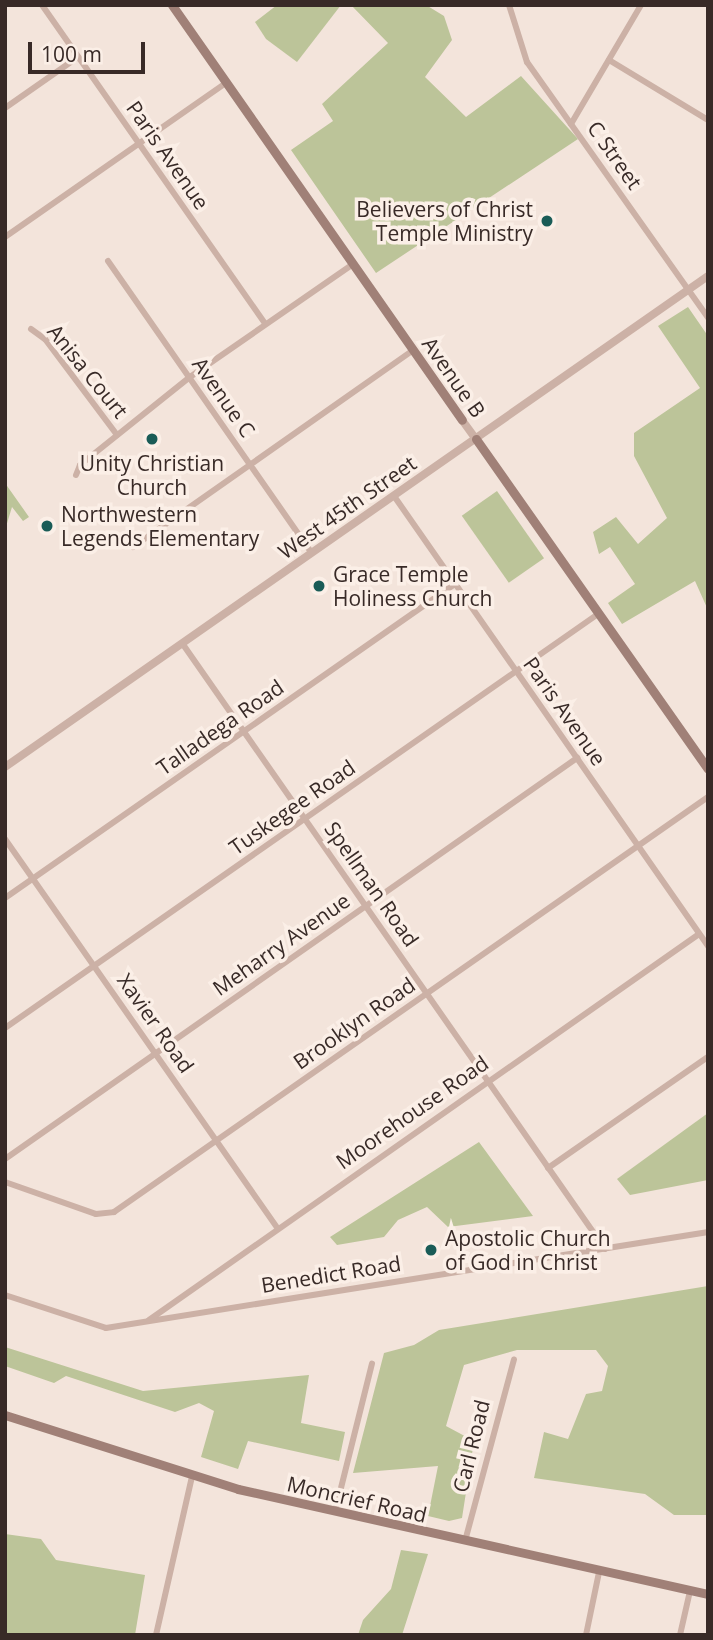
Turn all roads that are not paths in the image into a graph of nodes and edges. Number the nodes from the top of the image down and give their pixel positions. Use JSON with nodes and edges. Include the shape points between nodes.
{"nodes":[{"id":1,"x":42,"y":5,"type":"edge"},
{"id":2,"x":172,"y":5,"type":"edge"},
{"id":3,"x":509,"y":5,"type":"edge"},
{"id":4,"x":641,"y":5,"type":"edge"},
{"id":5,"x":78,"y":57,"type":"junction"},
{"id":6,"x":608,"y":60,"type":"junction"},
{"id":7,"x":226,"y":83,"type":"junction"},
{"id":8,"x":5,"y":108,"type":"edge"},
{"id":9,"x":708,"y":120,"type":"edge"},
{"id":10,"x":571,"y":124,"type":"junction"},
{"id":11,"x":138,"y":144,"type":"junction"},
{"id":12,"x":5,"y":237,"type":"edge"},
{"id":13,"x":108,"y":261,"type":"dead end"},
{"id":14,"x":353,"y":264,"type":"junction"},
{"id":15,"x":708,"y":275,"type":"edge"},
{"id":16,"x":688,"y":289,"type":"junction"},
{"id":17,"x":708,"y":318,"type":"edge"},
{"id":18,"x":265,"y":324,"type":"junction"},
{"id":19,"x":31,"y":330,"type":"dead end"},
{"id":20,"x":414,"y":351,"type":"junction"},
{"id":21,"x":190,"y":377,"type":"junction"},
{"id":22,"x":462,"y":420,"type":"joint"},
{"id":23,"x":117,"y":435,"type":"junction"},
{"id":24,"x":475,"y":439,"type":"junction"},
{"id":25,"x":251,"y":465,"type":"junction"},
{"id":26,"x":76,"y":475,"type":"dead end"},
{"id":27,"x":394,"y":496,"type":"junction"},
{"id":28,"x":133,"y":547,"type":"dead end"},
{"id":29,"x":312,"y":553,"type":"junction"},
{"id":30,"x":455,"y":584,"type":"junction"},
{"id":31,"x":598,"y":614,"type":"junction"},
{"id":32,"x":182,"y":643,"type":"junction"},
{"id":33,"x":517,"y":671,"type":"junction"},
{"id":34,"x":243,"y":732,"type":"junction"},
{"id":35,"x":577,"y":758,"type":"junction"},
{"id":36,"x":5,"y":767,"type":"edge"},
{"id":37,"x":708,"y":769,"type":"edge"},
{"id":38,"x":708,"y":797,"type":"edge"},
{"id":39,"x":305,"y":819,"type":"junction"},
{"id":40,"x":5,"y":839,"type":"edge"},
{"id":41,"x":638,"y":845,"type":"junction"},
{"id":42,"x":33,"y":879,"type":"junction"},
{"id":43,"x":5,"y":898,"type":"edge"},
{"id":44,"x":366,"y":906,"type":"junction"},
{"id":45,"x":699,"y":934,"type":"junction"},
{"id":46,"x":708,"y":946,"type":"edge"},
{"id":47,"x":94,"y":966,"type":"junction"},
{"id":48,"x":426,"y":993,"type":"junction"},
{"id":49,"x":5,"y":1028,"type":"edge"},
{"id":50,"x":155,"y":1053,"type":"junction"},
{"id":51,"x":708,"y":1057,"type":"edge"},
{"id":52,"x":488,"y":1080,"type":"junction"},
{"id":53,"x":216,"y":1141,"type":"junction"},
{"id":54,"x":5,"y":1159,"type":"edge"},
{"id":55,"x":548,"y":1168,"type":"junction"},
{"id":56,"x":5,"y":1182,"type":"edge"},
{"id":57,"x":277,"y":1228,"type":"junction"},
{"id":58,"x":708,"y":1233,"type":"edge"},
{"id":59,"x":605,"y":1249,"type":"junction"},
{"id":60,"x":5,"y":1295,"type":"edge"},
{"id":61,"x":147,"y":1321,"type":"junction"},
{"id":62,"x":514,"y":1360,"type":"dead end"},
{"id":63,"x":372,"y":1363,"type":"dead end"},
{"id":64,"x":5,"y":1415,"type":"edge"},
{"id":65,"x":191,"y":1477,"type":"junction"},
{"id":66,"x":335,"y":1512,"type":"junction"},
{"id":67,"x":465,"y":1542,"type":"junction"},
{"id":68,"x":599,"y":1572,"type":"junction"},
{"id":69,"x":690,"y":1591,"type":"junction"},
{"id":70,"x":708,"y":1594,"type":"edge"},
{"id":71,"x":156,"y":1635,"type":"edge"},
{"id":72,"x":586,"y":1635,"type":"edge"},
{"id":73,"x":680,"y":1635,"type":"edge"}],
"edges":[{"from":1,"to":5,"type":"street","name":"Paris Avenue"},
{"from":2,"to":7,"type":"main road","name":"Avenue B"},
{"from":3,"to":10,"type":"street","name":"C Street","via":[[527,62]]},
{"from":4,"to":6,"type":"street"},
{"from":5,"to":8,"type":"street"},
{"from":5,"to":11,"type":"street","name":"Paris Avenue"},
{"from":6,"to":9,"type":"street"},
{"from":6,"to":10,"type":"street"},
{"from":7,"to":11,"type":"street"},
{"from":7,"to":14,"type":"main road","name":"Avenue B"},
{"from":10,"to":16,"type":"street","name":"C Street"},
{"from":11,"to":12,"type":"street"},
{"from":11,"to":18,"type":"street","name":"Paris Avenue"},
{"from":13,"to":21,"type":"street","name":"Avenue C"},
{"from":14,"to":18,"type":"street"},
{"from":14,"to":20,"type":"main road","name":"Avenue B"},
{"from":15,"to":16,"type":"street","name":"West 45th Street"},
{"from":16,"to":17,"type":"street","name":"C Street"},
{"from":16,"to":24,"type":"street","name":"West 45th Street"},
{"from":18,"to":21,"type":"street"},
{"from":19,"to":23,"type":"street","name":"Anisa Court","via":[[45,339]]},
{"from":20,"to":22,"type":"main road","name":"Avenue B"},
{"from":20,"to":25,"type":"street"},
{"from":21,"to":23,"type":"street"},
{"from":21,"to":25,"type":"street","name":"Avenue C"},
{"from":22,"to":24,"type":"street","name":"Avenue B"},
{"from":23,"to":26,"type":"street","via":[[80,465]]},
{"from":24,"to":27,"type":"street","name":"West 45th Street"},
{"from":24,"to":31,"type":"main road","name":"Avenue B"},
{"from":25,"to":28,"type":"street"},
{"from":25,"to":29,"type":"street","name":"Avenue C"},
{"from":27,"to":29,"type":"street","name":"West 45th Street"},
{"from":27,"to":30,"type":"street","name":"Paris Avenue"},
{"from":29,"to":32,"type":"street","name":"West 45th Street"},
{"from":30,"to":33,"type":"street","name":"Paris Avenue"},
{"from":30,"to":34,"type":"street","name":"Talladega Road"},
{"from":31,"to":33,"type":"street","name":"Tuskegee Road"},
{"from":31,"to":37,"type":"main road","name":"Avenue B"},
{"from":32,"to":34,"type":"street","name":"Spellman Road"},
{"from":32,"to":36,"type":"street","name":"West 45th Street"},
{"from":33,"to":35,"type":"street","name":"Paris Avenue"},
{"from":33,"to":39,"type":"street","name":"Tuskegee Road"},
{"from":34,"to":39,"type":"street","name":"Spellman Road"},
{"from":34,"to":42,"type":"street","name":"Talladega Road"},
{"from":35,"to":41,"type":"street","name":"Paris Avenue"},
{"from":35,"to":44,"type":"street","name":"Meharry Avenue"},
{"from":38,"to":41,"type":"street","name":"Brooklyn Road"},
{"from":39,"to":44,"type":"street","name":"Spellman Road"},
{"from":39,"to":47,"type":"street","name":"Tuskegee Road"},
{"from":40,"to":42,"type":"street","name":"Xavier Road"},
{"from":41,"to":45,"type":"street","name":"Paris Avenue"},
{"from":41,"to":48,"type":"street","name":"Brooklyn Road"},
{"from":42,"to":43,"type":"street","name":"Talladega Road"},
{"from":42,"to":47,"type":"street","name":"Xavier Road"},
{"from":44,"to":48,"type":"street","name":"Spellman Road"},
{"from":44,"to":50,"type":"street","name":"Meharry Avenue"},
{"from":45,"to":46,"type":"street","name":"Paris Avenue"},
{"from":45,"to":52,"type":"street","name":"Moorehouse Road"},
{"from":47,"to":49,"type":"street","name":"Tuskegee Road"},
{"from":47,"to":50,"type":"street","name":"Xavier Road"},
{"from":48,"to":52,"type":"street","name":"Spellman Road"},
{"from":48,"to":53,"type":"street","name":"Brooklyn Road"},
{"from":50,"to":53,"type":"street","name":"Xavier Road"},
{"from":50,"to":54,"type":"street","name":"Meharry Avenue"},
{"from":51,"to":55,"type":"street"},
{"from":52,"to":55,"type":"street","name":"Spellman Road"},
{"from":52,"to":57,"type":"street","name":"Moorehouse Road"},
{"from":53,"to":56,"type":"street","name":"Brooklyn Road","via":[[108,1214]]},
{"from":53,"to":57,"type":"street","name":"Xavier Road"},
{"from":55,"to":59,"type":"street","name":"Spellman Road"},
{"from":57,"to":61,"type":"street","name":"Moorehouse Road"},
{"from":58,"to":59,"type":"street","name":"Benedict Road"},
{"from":59,"to":61,"type":"street","name":"Benedict Road"},
{"from":60,"to":61,"type":"street","name":"Benedict Road","via":[[99,1328]]},
{"from":62,"to":67,"type":"street","name":"Carl Road"},
{"from":63,"to":66,"type":"street"},
{"from":64,"to":65,"type":"main road","name":"Moncrief Road"},
{"from":65,"to":66,"type":"main road","name":"Moncrief Road"},
{"from":65,"to":71,"type":"street"},
{"from":66,"to":67,"type":"main road","name":"Moncrief Road"},
{"from":67,"to":68,"type":"main road","name":"Moncrief Road"},
{"from":68,"to":69,"type":"main road","name":"Moncrief Road"},
{"from":68,"to":72,"type":"street"},
{"from":69,"to":70,"type":"main road","name":"Moncrief Road"},
{"from":69,"to":73,"type":"street"}]}
